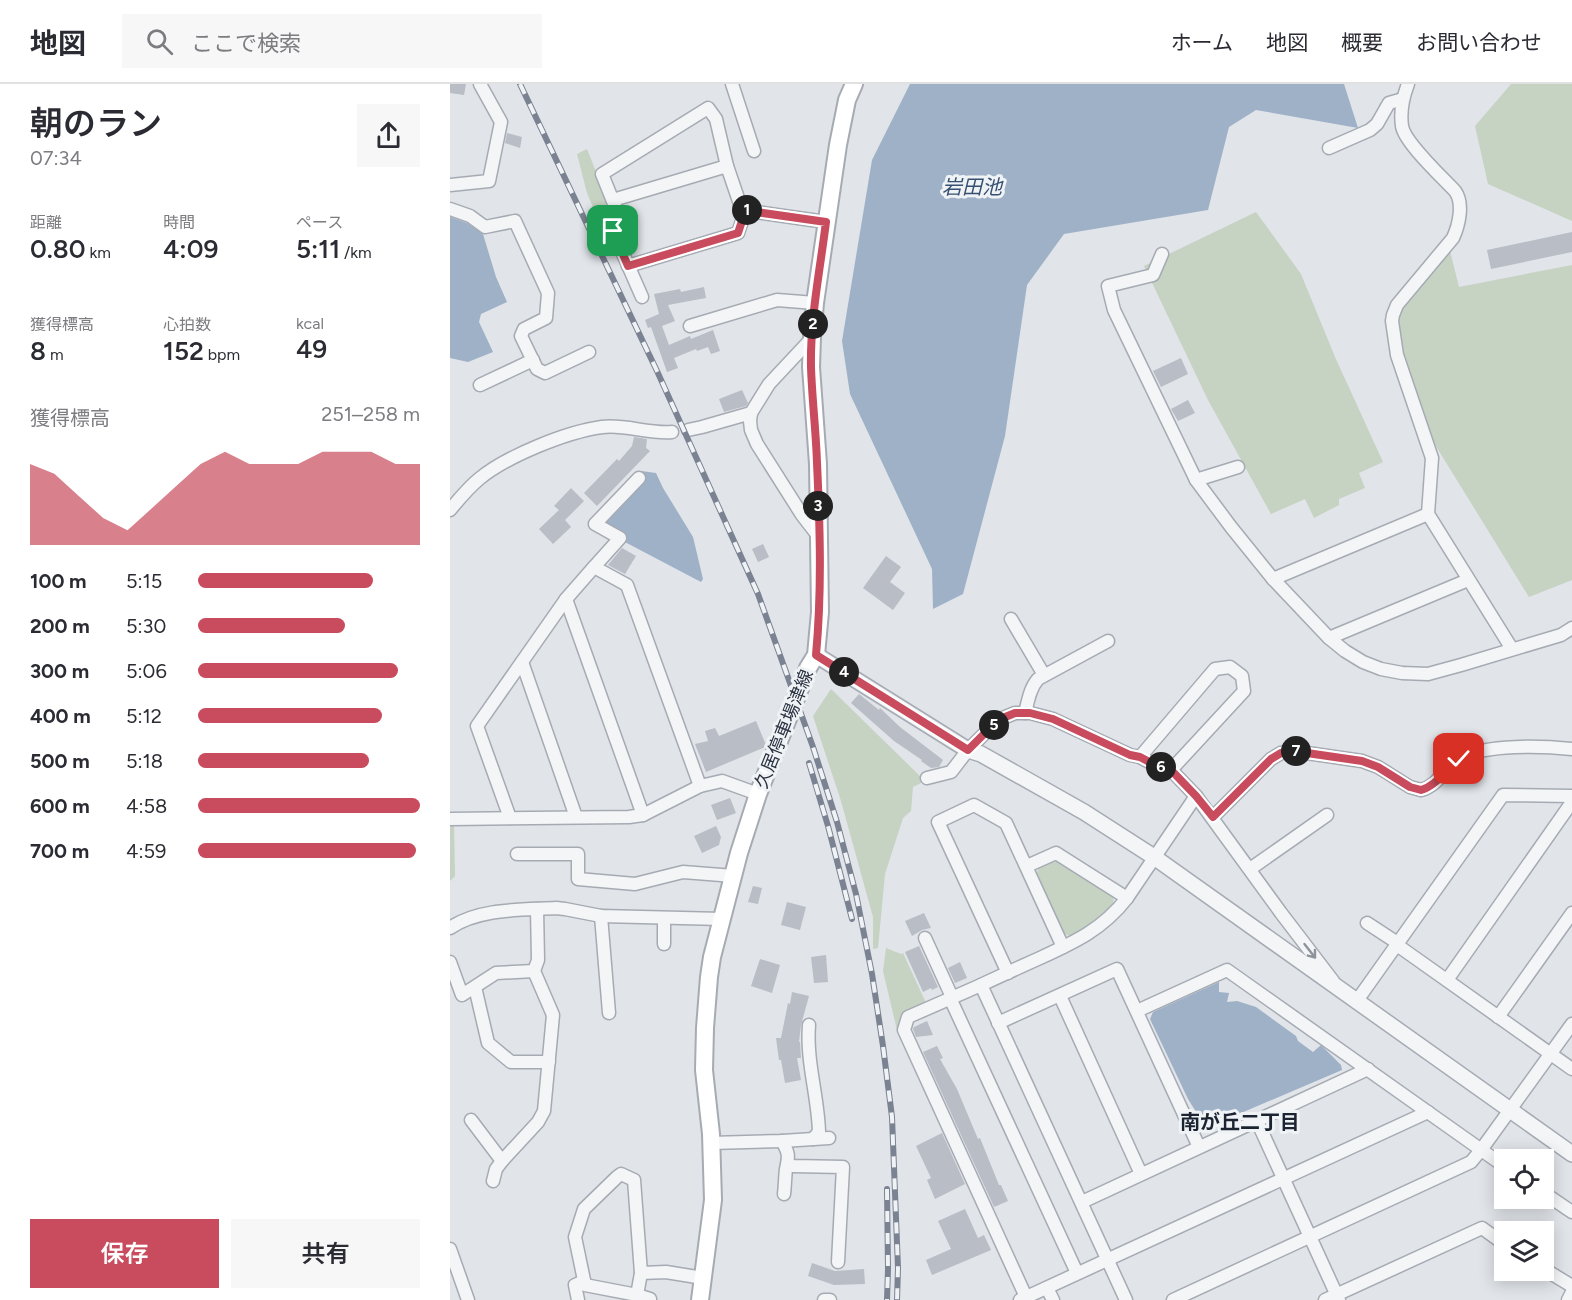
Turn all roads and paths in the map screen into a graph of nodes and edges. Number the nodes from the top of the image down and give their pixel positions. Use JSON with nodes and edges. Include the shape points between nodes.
{"nodes":[{"id":1,"x":480,"y":84,"type":"edge"},
{"id":2,"x":732,"y":84,"type":"edge"},
{"id":3,"x":854,"y":84,"type":"edge"},
{"id":4,"x":1408,"y":84,"type":"edge"},
{"id":5,"x":1402,"y":99,"type":"junction"},
{"id":6,"x":1329,"y":148,"type":"dead end"},
{"id":7,"x":754,"y":151,"type":"dead end"},
{"id":8,"x":727,"y":166,"type":"junction"},
{"id":9,"x":450,"y":185,"type":"edge"},
{"id":10,"x":613,"y":200,"type":"junction"},
{"id":11,"x":450,"y":209,"type":"edge"},
{"id":12,"x":742,"y":210,"type":"junction"},
{"id":13,"x":826,"y":222,"type":"junction"},
{"id":14,"x":1162,"y":254,"type":"dead end"},
{"id":15,"x":628,"y":266,"type":"junction"},
{"id":16,"x":642,"y":297,"type":"dead end"},
{"id":17,"x":815,"y":303,"type":"junction"},
{"id":18,"x":690,"y":326,"type":"dead end"},
{"id":19,"x":812,"y":338,"type":"junction"},
{"id":20,"x":589,"y":352,"type":"dead end"},
{"id":21,"x":533,"y":360,"type":"junction"},
{"id":22,"x":480,"y":385,"type":"dead end"},
{"id":23,"x":751,"y":413,"type":"junction"},
{"id":24,"x":688,"y":430,"type":"dead end"},
{"id":25,"x":672,"y":432,"type":"dead end"},
{"id":26,"x":1238,"y":467,"type":"dead end"},
{"id":27,"x":639,"y":478,"type":"dead end"},
{"id":28,"x":1196,"y":480,"type":"junction"},
{"id":29,"x":452,"y":504,"type":"edge"},
{"id":30,"x":1428,"y":513,"type":"junction"},
{"id":31,"x":819,"y":537,"type":"junction"},
{"id":32,"x":594,"y":567,"type":"junction"},
{"id":33,"x":1273,"y":579,"type":"junction"},
{"id":34,"x":1468,"y":580,"type":"junction"},
{"id":35,"x":566,"y":600,"type":"junction"},
{"id":36,"x":1011,"y":619,"type":"dead end"},
{"id":37,"x":1572,"y":628,"type":"edge"},
{"id":38,"x":1329,"y":638,"type":"junction"},
{"id":39,"x":1108,"y":641,"type":"dead end"},
{"id":40,"x":1512,"y":650,"type":"junction"},
{"id":41,"x":816,"y":655,"type":"junction"},
{"id":42,"x":522,"y":662,"type":"junction"},
{"id":43,"x":1044,"y":675,"type":"junction"},
{"id":44,"x":1025,"y":713,"type":"junction"},
{"id":45,"x":1572,"y":749,"type":"edge"},
{"id":46,"x":968,"y":750,"type":"junction"},
{"id":47,"x":1140,"y":757,"type":"junction"},
{"id":48,"x":1171,"y":770,"type":"junction"},
{"id":49,"x":927,"y":778,"type":"dead end"},
{"id":50,"x":700,"y":786,"type":"junction"},
{"id":51,"x":758,"y":794,"type":"junction"},
{"id":52,"x":1196,"y":796,"type":"junction"},
{"id":53,"x":1572,"y":796,"type":"edge"},
{"id":54,"x":1572,"y":802,"type":"edge"},
{"id":55,"x":643,"y":815,"type":"junction"},
{"id":56,"x":1327,"y":815,"type":"dead end"},
{"id":57,"x":576,"y":817,"type":"junction"},
{"id":58,"x":1213,"y":817,"type":"junction"},
{"id":59,"x":510,"y":818,"type":"junction"},
{"id":60,"x":450,"y":819,"type":"edge"},
{"id":61,"x":517,"y":854,"type":"dead end"},
{"id":62,"x":1154,"y":858,"type":"junction"},
{"id":63,"x":1026,"y":866,"type":"junction"},
{"id":64,"x":1250,"y":870,"type":"junction"},
{"id":65,"x":734,"y":876,"type":"junction"},
{"id":66,"x":1127,"y":897,"type":"junction"},
{"id":67,"x":537,"y":909,"type":"junction"},
{"id":68,"x":1281,"y":913,"type":"junction"},
{"id":69,"x":1572,"y":913,"type":"edge"},
{"id":70,"x":601,"y":916,"type":"junction"},
{"id":71,"x":664,"y":918,"type":"junction"},
{"id":72,"x":722,"y":919,"type":"junction"},
{"id":73,"x":1367,"y":923,"type":"dead end"},
{"id":74,"x":450,"y":927,"type":"edge"},
{"id":75,"x":925,"y":938,"type":"dead end"},
{"id":76,"x":664,"y":944,"type":"dead end"},
{"id":77,"x":1274,"y":944,"type":"junction"},
{"id":78,"x":1397,"y":945,"type":"junction"},
{"id":79,"x":1064,"y":947,"type":"junction"},
{"id":80,"x":450,"y":962,"type":"edge"},
{"id":81,"x":534,"y":971,"type":"junction"},
{"id":82,"x":1008,"y":973,"type":"junction"},
{"id":83,"x":1447,"y":980,"type":"junction"},
{"id":84,"x":981,"y":985,"type":"junction"},
{"id":85,"x":475,"y":987,"type":"junction"},
{"id":86,"x":1339,"y":989,"type":"junction"},
{"id":87,"x":1060,"y":996,"type":"junction"},
{"id":88,"x":951,"y":998,"type":"junction"},
{"id":89,"x":1356,"y":1002,"type":"junction"},
{"id":90,"x":1137,"y":1011,"type":"junction"},
{"id":91,"x":609,"y":1013,"type":"dead end"},
{"id":92,"x":1498,"y":1017,"type":"junction"},
{"id":93,"x":998,"y":1023,"type":"junction"},
{"id":94,"x":1572,"y":1024,"type":"edge"},
{"id":95,"x":809,"y":1025,"type":"dead end"},
{"id":96,"x":1551,"y":1054,"type":"junction"},
{"id":97,"x":549,"y":1062,"type":"junction"},
{"id":98,"x":1572,"y":1069,"type":"edge"},
{"id":99,"x":1368,"y":1070,"type":"junction"},
{"id":100,"x":1510,"y":1110,"type":"junction"},
{"id":101,"x":1428,"y":1112,"type":"junction"},
{"id":102,"x":471,"y":1120,"type":"dead end"},
{"id":103,"x":1257,"y":1121,"type":"junction"},
{"id":104,"x":813,"y":1138,"type":"junction"},
{"id":105,"x":829,"y":1138,"type":"dead end"},
{"id":106,"x":782,"y":1141,"type":"junction"},
{"id":107,"x":711,"y":1143,"type":"junction"},
{"id":108,"x":1199,"y":1147,"type":"junction"},
{"id":109,"x":1481,"y":1150,"type":"junction"},
{"id":110,"x":1572,"y":1154,"type":"edge"},
{"id":111,"x":1494,"y":1159,"type":"edge"},
{"id":112,"x":502,"y":1161,"type":"junction"},
{"id":113,"x":788,"y":1164,"type":"junction"},
{"id":114,"x":1142,"y":1174,"type":"junction"},
{"id":115,"x":1284,"y":1179,"type":"junction"},
{"id":116,"x":493,"y":1181,"type":"dead end"},
{"id":117,"x":784,"y":1194,"type":"dead end"},
{"id":118,"x":1554,"y":1200,"type":"edge"},
{"id":119,"x":1082,"y":1202,"type":"junction"},
{"id":120,"x":1572,"y":1212,"type":"edge"},
{"id":121,"x":1310,"y":1236,"type":"junction"},
{"id":122,"x":1494,"y":1237,"type":"edge"},
{"id":123,"x":450,"y":1250,"type":"edge"},
{"id":124,"x":1108,"y":1259,"type":"junction"},
{"id":125,"x":838,"y":1262,"type":"dead end"},
{"id":126,"x":641,"y":1273,"type":"junction"},
{"id":127,"x":1077,"y":1273,"type":"junction"},
{"id":128,"x":1554,"y":1275,"type":"edge"},
{"id":129,"x":703,"y":1278,"type":"junction"},
{"id":130,"x":584,"y":1281,"type":"junction"},
{"id":131,"x":1572,"y":1286,"type":"edge"},
{"id":132,"x":1047,"y":1288,"type":"junction"},
{"id":133,"x":1572,"y":1292,"type":"edge"},
{"id":134,"x":637,"y":1295,"type":"junction"},
{"id":135,"x":1338,"y":1297,"type":"edge"},
{"id":136,"x":650,"y":1299,"type":"edge"},
{"id":137,"x":1023,"y":1299,"type":"edge"},
{"id":138,"x":468,"y":1300,"type":"edge"},
{"id":139,"x":578,"y":1300,"type":"edge"},
{"id":140,"x":700,"y":1300,"type":"edge"},
{"id":141,"x":824,"y":1300,"type":"edge"},
{"id":142,"x":830,"y":1300,"type":"edge"},
{"id":143,"x":1053,"y":1300,"type":"edge"},
{"id":144,"x":1126,"y":1300,"type":"edge"},
{"id":145,"x":1173,"y":1300,"type":"edge"},
{"id":146,"x":1325,"y":1300,"type":"edge"},
{"id":147,"x":1568,"y":1300,"type":"edge"}],
"edges":[{"from":1,"to":9,"type":"street","via":[[501,123],[489,181]]},
{"from":2,"to":7,"type":"street"},
{"from":3,"to":13,"type":"main road","name":"久居停車場津線","via":[[838,145]]},
{"from":4,"to":5,"type":"street"},
{"from":5,"to":6,"type":"street","via":[[1389,103],[1370,130]]},
{"from":5,"to":30,"type":"street","via":[[1402,127],[1408,140],[1455,191],[1460,202],[1453,238],[1393,315],[1397,355],[1432,458]]},
{"from":8,"to":10,"type":"street"},
{"from":8,"to":10,"type":"street","via":[[716,119],[708,108],[602,174]]},
{"from":8,"to":12,"type":"street"},
{"from":10,"to":15,"type":"street","via":[[623,226],[613,231]]},
{"from":11,"to":21,"type":"street","via":[[470,216],[485,228],[515,221],[548,293],[546,318],[524,329],[521,336]]},
{"from":12,"to":13,"type":"street"},
{"from":12,"to":15,"type":"street","via":[[738,233]]},
{"from":13,"to":17,"type":"main road","name":"久居停車場津線"},
{"from":14,"to":28,"type":"street","via":[[1153,275],[1108,286],[1114,309]]},
{"from":15,"to":16,"type":"street"},
{"from":17,"to":18,"type":"street","via":[[777,300]]},
{"from":17,"to":19,"type":"main road","name":"久居停車場津線"},
{"from":19,"to":23,"type":"street","via":[[769,384]]},
{"from":19,"to":31,"type":"main road","name":"久居停車場津線"},
{"from":20,"to":21,"type":"street","via":[[545,373],[537,369]]},
{"from":21,"to":22,"type":"street"},
{"from":23,"to":24,"type":"street"},
{"from":23,"to":31,"type":"street","via":[[751,430],[758,444]]},
{"from":25,"to":29,"type":"street","via":[[603,427],[559,438],[493,470]]},
{"from":26,"to":28,"type":"street"},
{"from":27,"to":32,"type":"street","via":[[595,524],[620,538]]},
{"from":28,"to":33,"type":"street"},
{"from":30,"to":33,"type":"street"},
{"from":30,"to":34,"type":"street"},
{"from":31,"to":41,"type":"main road","name":"久居停車場津線"},
{"from":32,"to":35,"type":"street"},
{"from":32,"to":50,"type":"street","via":[[627,585]]},
{"from":33,"to":38,"type":"street"},
{"from":34,"to":38,"type":"street"},
{"from":34,"to":40,"type":"street"},
{"from":35,"to":42,"type":"street"},
{"from":35,"to":55,"type":"street"},
{"from":36,"to":43,"type":"street"},
{"from":37,"to":40,"type":"street"},
{"from":38,"to":40,"type":"street","via":[[1363,662],[1402,673],[1428,674]]},
{"from":39,"to":43,"type":"street"},
{"from":41,"to":46,"type":"street"},
{"from":41,"to":51,"type":"main road","name":"久居停車場津線"},
{"from":42,"to":57,"type":"street"},
{"from":42,"to":59,"type":"street","via":[[477,726]]},
{"from":43,"to":44,"type":"street","via":[[1034,684]]},
{"from":44,"to":46,"type":"street","via":[[998,720]]},
{"from":44,"to":47,"type":"street","via":[[1053,719]]},
{"from":45,"to":58,"type":"street","via":[[1526,747],[1471,753],[1421,790],[1362,761],[1287,751],[1271,759]]},
{"from":46,"to":49,"type":"street","via":[[951,772]]},
{"from":46,"to":62,"type":"street","via":[[1084,812]]},
{"from":47,"to":48,"type":"street"},
{"from":47,"to":48,"type":"street","via":[[1215,669],[1230,667],[1242,676],[1244,691]]},
{"from":48,"to":52,"type":"street"},
{"from":50,"to":51,"type":"street","via":[[722,781]]},
{"from":50,"to":55,"type":"street"},
{"from":51,"to":65,"type":"main road","name":"久居停車場津線"},
{"from":52,"to":58,"type":"street"},
{"from":52,"to":62,"type":"street"},
{"from":53,"to":78,"type":"street","via":[[1503,795]]},
{"from":54,"to":83,"type":"street"},
{"from":55,"to":57,"type":"street"},
{"from":56,"to":64,"type":"street"},
{"from":57,"to":59,"type":"street"},
{"from":58,"to":64,"type":"street"},
{"from":59,"to":60,"type":"street"},
{"from":61,"to":65,"type":"street","via":[[578,854],[578,879],[635,884],[683,872]]},
{"from":62,"to":66,"type":"street"},
{"from":62,"to":77,"type":"street"},
{"from":63,"to":66,"type":"street","via":[[1056,853]]},
{"from":63,"to":79,"type":"street"},
{"from":63,"to":82,"type":"street","via":[[1006,823],[974,805],[938,822]]},
{"from":64,"to":68,"type":"street"},
{"from":65,"to":72,"type":"main road","name":"久居停車場津線"},
{"from":66,"to":79,"type":"street","via":[[1098,928]]},
{"from":67,"to":70,"type":"street","via":[[566,909]]},
{"from":67,"to":74,"type":"street","via":[[480,914]]},
{"from":67,"to":81,"type":"street","via":[[538,960]]},
{"from":68,"to":77,"type":"street","via":[[1284,930]]},
{"from":68,"to":86,"type":"street","one_way":true},
{"from":69,"to":92,"type":"street"},
{"from":70,"to":71,"type":"street"},
{"from":70,"to":91,"type":"street"},
{"from":71,"to":72,"type":"street"},
{"from":71,"to":76,"type":"street"},
{"from":72,"to":107,"type":"main road","name":"久居停車場津線","via":[[709,977],[705,1028],[704,1070]]},
{"from":73,"to":78,"type":"street"},
{"from":75,"to":88,"type":"street"},
{"from":77,"to":86,"type":"street"},
{"from":78,"to":83,"type":"street"},
{"from":78,"to":89,"type":"street"},
{"from":79,"to":82,"type":"street"},
{"from":80,"to":85,"type":"street","via":[[462,994]]},
{"from":81,"to":85,"type":"street","via":[[496,973]]},
{"from":81,"to":97,"type":"street","via":[[553,1015]]},
{"from":82,"to":84,"type":"street"},
{"from":83,"to":92,"type":"street"},
{"from":84,"to":88,"type":"street"},
{"from":84,"to":93,"type":"street"},
{"from":85,"to":97,"type":"street","via":[[488,1043],[511,1062]]},
{"from":86,"to":89,"type":"street"},
{"from":87,"to":90,"type":"street","via":[[1117,969]]},
{"from":87,"to":93,"type":"street"},
{"from":87,"to":114,"type":"street"},
{"from":88,"to":127,"type":"street"},
{"from":88,"to":137,"type":"street","via":[[908,1017],[904,1030]]},
{"from":89,"to":100,"type":"street"},
{"from":90,"to":99,"type":"street","via":[[1227,970]]},
{"from":90,"to":108,"type":"street"},
{"from":92,"to":96,"type":"street"},
{"from":93,"to":119,"type":"street"},
{"from":94,"to":96,"type":"street"},
{"from":95,"to":104,"type":"street","via":[[819,1113],[819,1132]]},
{"from":96,"to":98,"type":"street"},
{"from":96,"to":100,"type":"street"},
{"from":97,"to":112,"type":"street","via":[[544,1111]]},
{"from":99,"to":101,"type":"street"},
{"from":99,"to":103,"type":"street"},
{"from":100,"to":109,"type":"street"},
{"from":100,"to":110,"type":"street"},
{"from":101,"to":109,"type":"street"},
{"from":101,"to":115,"type":"street"},
{"from":102,"to":112,"type":"street"},
{"from":103,"to":108,"type":"street"},
{"from":103,"to":115,"type":"street"},
{"from":104,"to":105,"type":"street"},
{"from":104,"to":106,"type":"street"},
{"from":106,"to":107,"type":"street"},
{"from":106,"to":113,"type":"street","via":[[788,1150]]},
{"from":107,"to":129,"type":"main road","name":"久居停車場津線","via":[[713,1200]]},
{"from":108,"to":114,"type":"street"},
{"from":109,"to":111,"type":"street"},
{"from":109,"to":121,"type":"street","via":[[1470,1162]]},
{"from":112,"to":116,"type":"street"},
{"from":113,"to":117,"type":"street"},
{"from":113,"to":125,"type":"street","via":[[843,1167]]},
{"from":114,"to":119,"type":"street"},
{"from":115,"to":121,"type":"street"},
{"from":115,"to":124,"type":"street"},
{"from":118,"to":120,"type":"street"},
{"from":119,"to":124,"type":"street"},
{"from":121,"to":135,"type":"street"},
{"from":121,"to":145,"type":"street"},
{"from":122,"to":135,"type":"street","via":[[1482,1228]]},
{"from":123,"to":138,"type":"street"},
{"from":124,"to":127,"type":"street"},
{"from":124,"to":144,"type":"street"},
{"from":126,"to":129,"type":"street","via":[[666,1272]]},
{"from":126,"to":130,"type":"street","via":[[634,1180],[621,1174],[584,1209],[575,1237]]},
{"from":126,"to":134,"type":"street"},
{"from":127,"to":132,"type":"street"},
{"from":128,"to":131,"type":"street"},
{"from":129,"to":140,"type":"main road","name":"久居停車場津線"},
{"from":130,"to":134,"type":"street","via":[[585,1285]]},
{"from":130,"to":139,"type":"street","via":[[575,1285]]},
{"from":132,"to":137,"type":"street"},
{"from":132,"to":143,"type":"street"},
{"from":133,"to":147,"type":"street"},
{"from":134,"to":136,"type":"street"},
{"from":135,"to":146,"type":"street"},
{"from":141,"to":142,"type":"street"}]}
